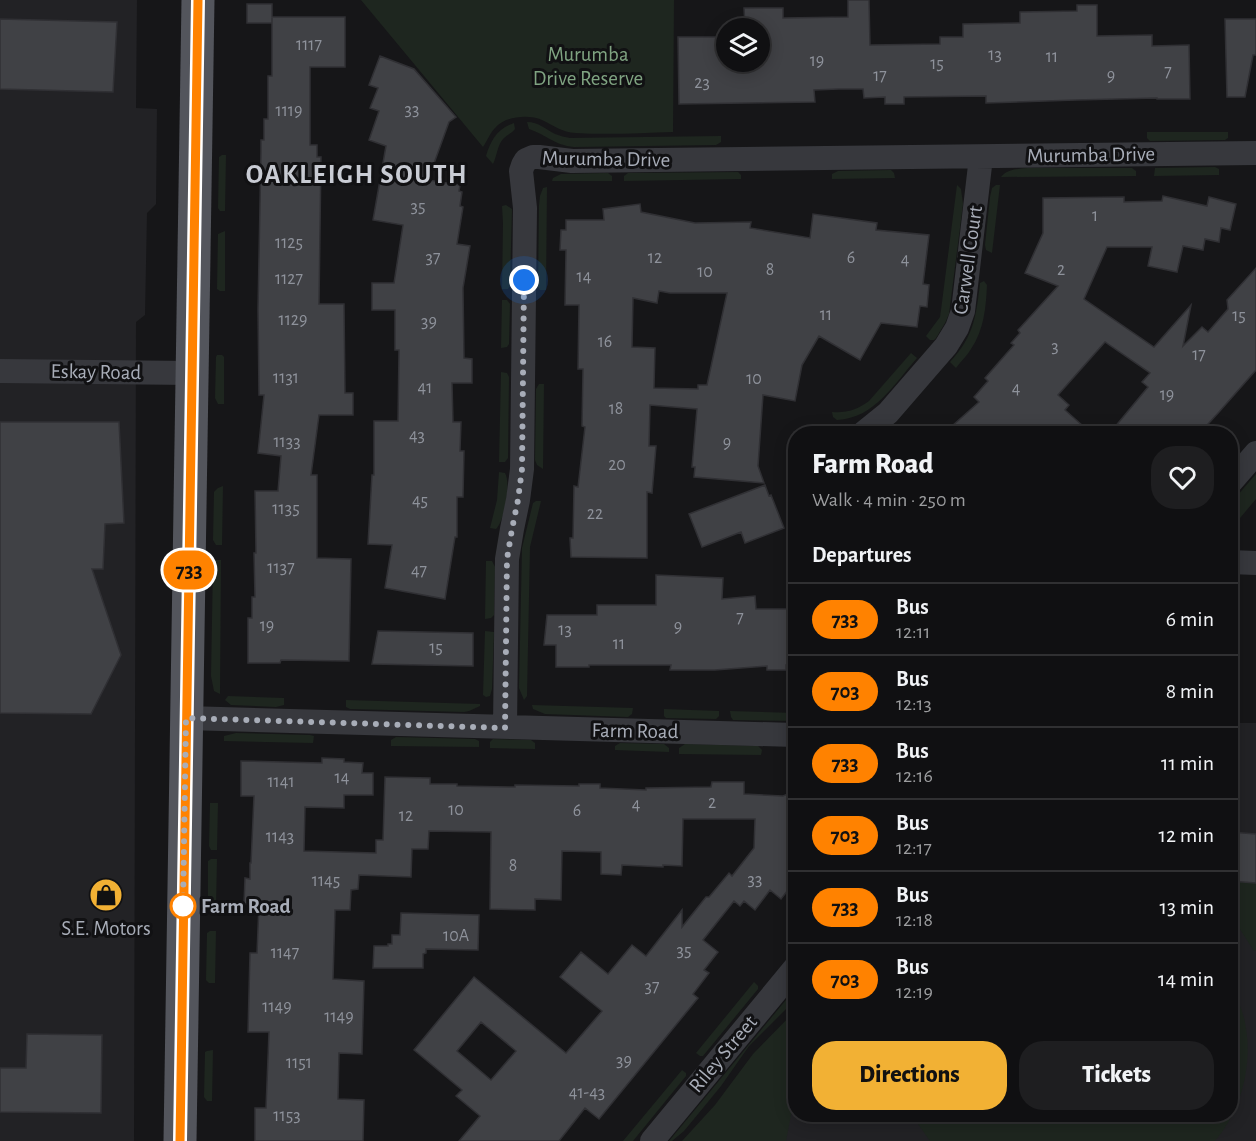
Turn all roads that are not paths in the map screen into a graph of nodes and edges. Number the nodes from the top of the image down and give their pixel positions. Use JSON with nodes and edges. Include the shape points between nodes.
{"nodes":[{"id":1,"x":198,"y":0,"type":"edge"},
{"id":2,"x":1256,"y":153,"type":"edge"},
{"id":3,"x":981,"y":157,"type":"junction"},
{"id":4,"x":0,"y":371,"type":"edge"},
{"id":5,"x":192,"y":373,"type":"junction"},
{"id":6,"x":872,"y":426,"type":"edge"},
{"id":7,"x":1256,"y":453,"type":"edge"},
{"id":8,"x":1238,"y":474,"type":"edge"},
{"id":9,"x":1238,"y":562,"type":"edge"},
{"id":10,"x":1256,"y":562,"type":"edge"},
{"id":11,"x":186,"y":718,"type":"junction"},
{"id":12,"x":505,"y":728,"type":"junction"},
{"id":13,"x":788,"y":735,"type":"edge"},
{"id":14,"x":788,"y":976,"type":"edge"},
{"id":15,"x":180,"y":1141,"type":"edge"},
{"id":16,"x":651,"y":1141,"type":"edge"}],
"edges":[{"from":1,"to":5,"type":"main road"},
{"from":2,"to":3,"type":"street","name":"Murumba Drive"},
{"from":3,"to":6,"type":"street","name":"Carwell Court","via":[[963,311],[957,328],[888,413]]},
{"from":3,"to":12,"type":"street","name":"Murumba Drive","via":[[526,160],[521,171],[525,208],[522,469],[507,559]]},
{"from":4,"to":5,"type":"street","name":"Eskay Road"},
{"from":5,"to":11,"type":"main road"},
{"from":7,"to":8,"type":"street"},
{"from":9,"to":10,"type":"street"},
{"from":11,"to":12,"type":"street","name":"Farm Road"},
{"from":11,"to":15,"type":"main road"},
{"from":12,"to":13,"type":"street","name":"Farm Road"},
{"from":14,"to":16,"type":"street","name":"Riley Street"}]}
